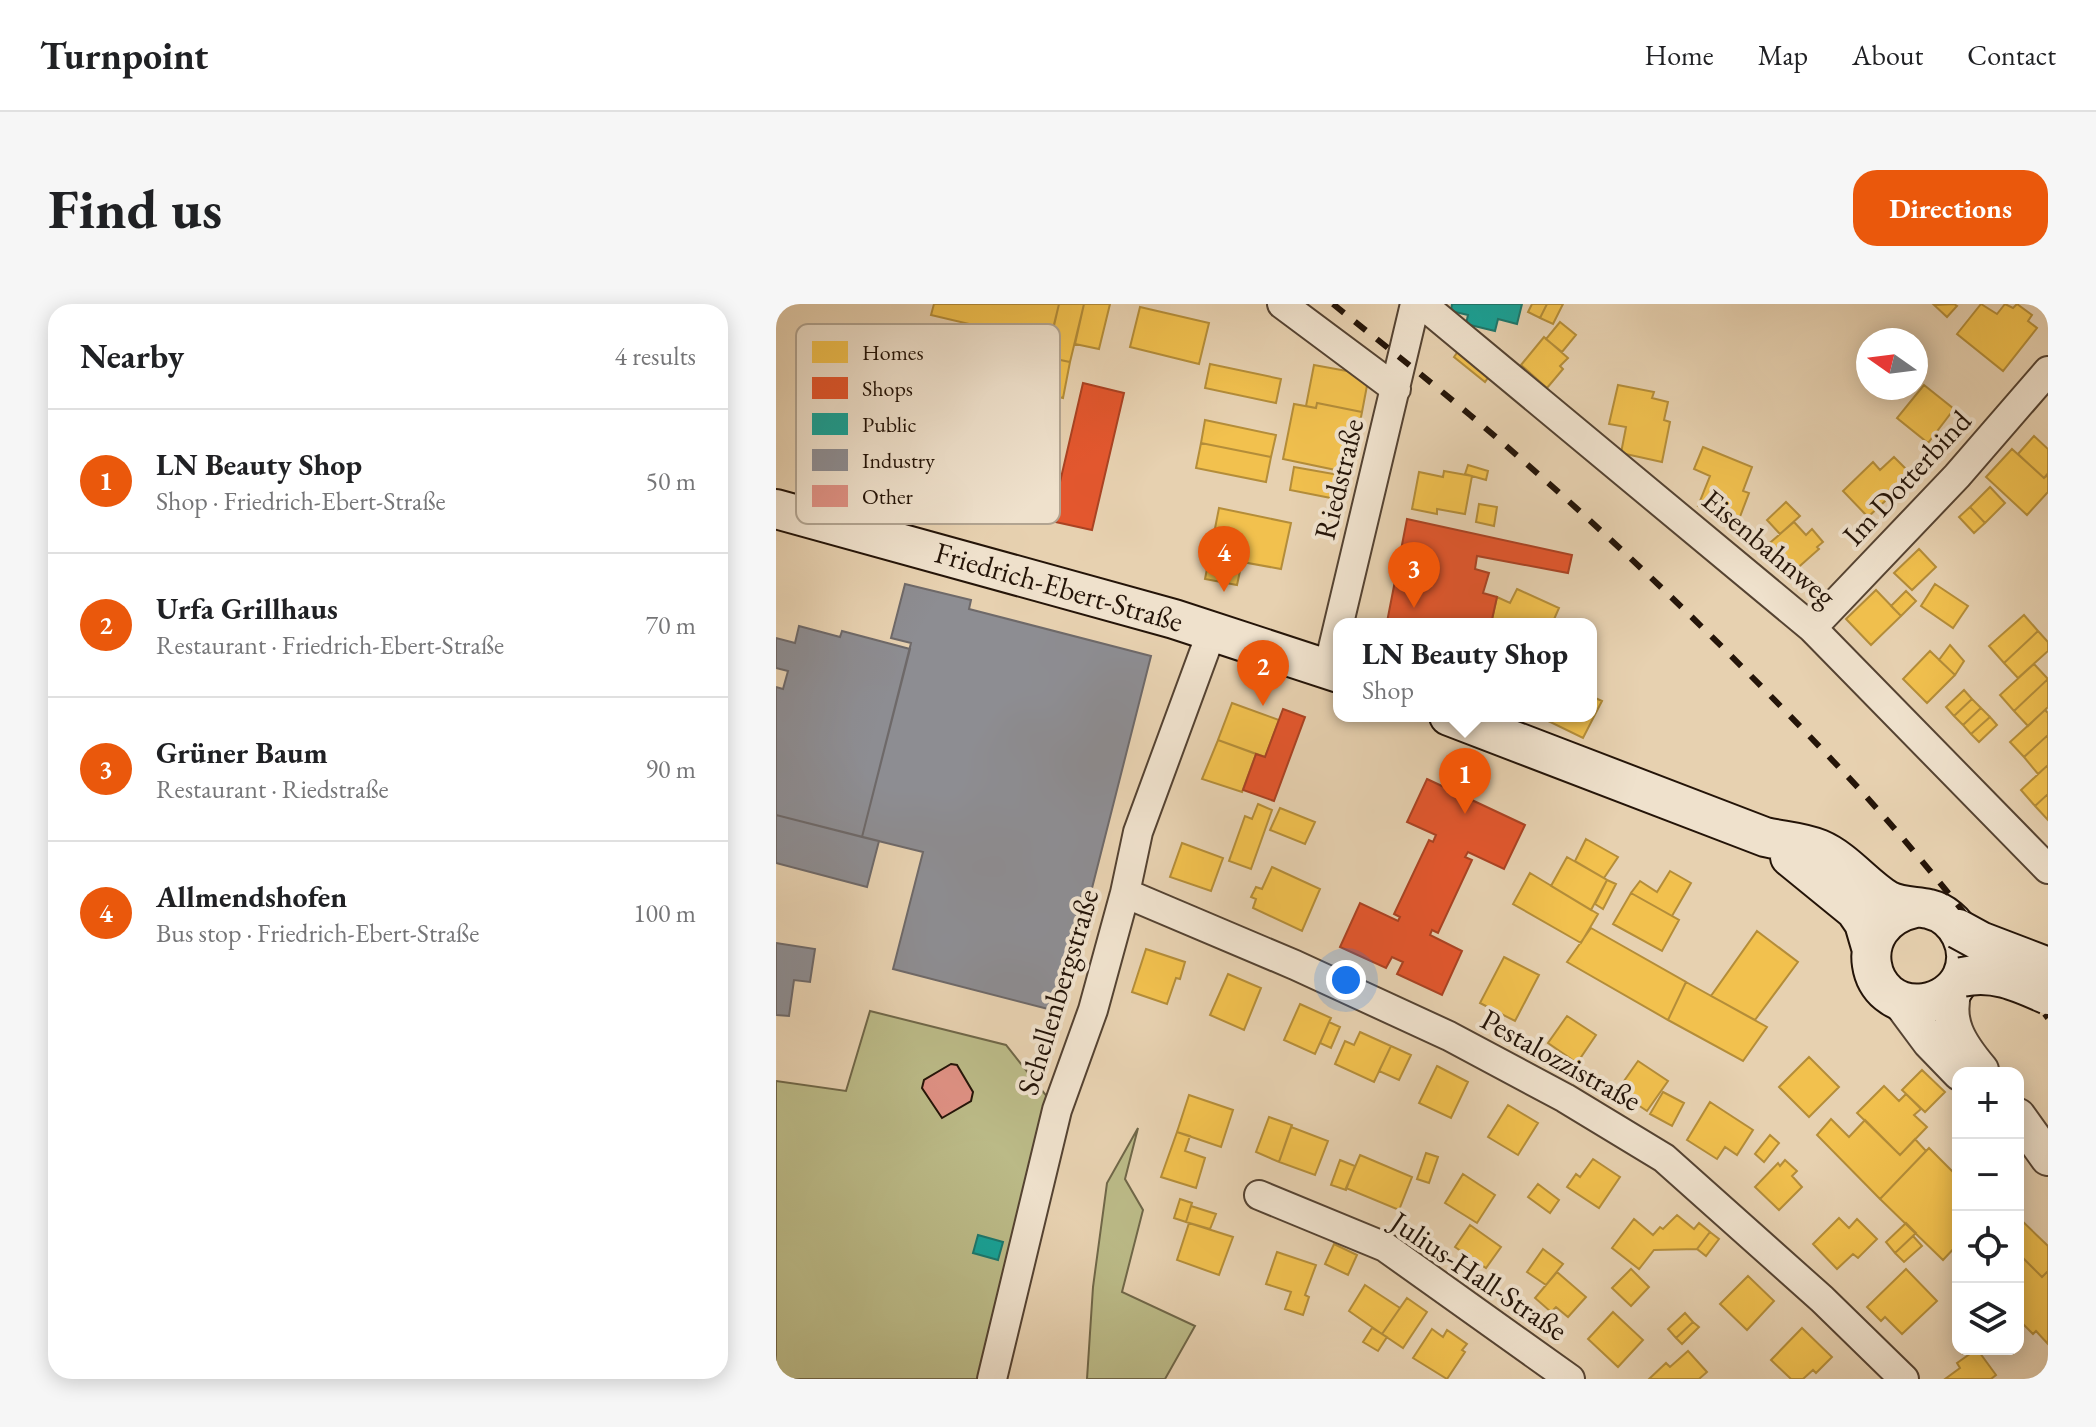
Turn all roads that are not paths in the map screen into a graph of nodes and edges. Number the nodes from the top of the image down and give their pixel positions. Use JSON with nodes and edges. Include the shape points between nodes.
{"nodes":[{"id":1,"x":1282,"y":304,"type":"edge"},
{"id":2,"x":1415,"y":304,"type":"edge"},
{"id":3,"x":1422,"y":304,"type":"edge"},
{"id":4,"x":2048,"y":371,"type":"edge"},
{"id":5,"x":1396,"y":389,"type":"junction"},
{"id":6,"x":776,"y":509,"type":"edge"},
{"id":7,"x":796,"y":515,"type":"edge"},
{"id":8,"x":830,"y":524,"type":"edge"},
{"id":9,"x":1345,"y":618,"type":"edge"},
{"id":10,"x":1812,"y":628,"type":"junction"},
{"id":11,"x":1212,"y":631,"type":"junction"},
{"id":12,"x":1333,"y":671,"type":"edge"},
{"id":13,"x":1465,"y":722,"type":"edge"},
{"id":14,"x":1765,"y":837,"type":"junction"},
{"id":15,"x":2048,"y":869,"type":"edge"},
{"id":16,"x":1125,"y":893,"type":"junction"},
{"id":17,"x":1909,"y":910,"type":"junction"},
{"id":18,"x":1958,"y":929,"type":"junction"},
{"id":19,"x":1871,"y":947,"type":"junction"},
{"id":20,"x":2048,"y":967,"type":"edge"},
{"id":21,"x":1958,"y":982,"type":"junction"},
{"id":22,"x":2048,"y":995,"type":"edge"},
{"id":23,"x":1898,"y":999,"type":"junction"},
{"id":24,"x":1954,"y":1067,"type":"edge"},
{"id":25,"x":1980,"y":1067,"type":"edge"},
{"id":26,"x":2024,"y":1127,"type":"edge"},
{"id":27,"x":2048,"y":1158,"type":"edge"},
{"id":28,"x":1259,"y":1195,"type":"dead end"},
{"id":29,"x":992,"y":1379,"type":"edge"},
{"id":30,"x":1570,"y":1379,"type":"edge"},
{"id":31,"x":1904,"y":1379,"type":"edge"}],
"edges":[{"from":1,"to":5,"type":"street"},
{"from":2,"to":5,"type":"street","name":"Riedstraße"},
{"from":3,"to":10,"type":"street","name":"Eisenbahnweg"},
{"from":4,"to":10,"type":"street","name":"Im Dotterbind"},
{"from":5,"to":9,"type":"street","name":"Riedstraße"},
{"from":6,"to":7,"type":"main road","name":"Friedrich-Ebert-Straße"},
{"from":8,"to":11,"type":"main road","name":"Friedrich-Ebert-Straße"},
{"from":10,"to":15,"type":"street","name":"Eisenbahnweg"},
{"from":11,"to":12,"type":"main road","name":"Friedrich-Ebert-Straße"},
{"from":11,"to":16,"type":"street","name":"Schellenbergstraße","via":[[1138,832]]},
{"from":13,"to":14,"type":"main road"},
{"from":14,"to":17,"type":"main road","via":[[1819,849]]},
{"from":14,"to":19,"type":"main road","via":[[1855,910]]},
{"from":16,"to":29,"type":"street","name":"Schellenbergstraße","via":[[1093,1010],[1057,1110]]},
{"from":16,"to":31,"type":"street","name":"Pestalozzistraße","via":[[1449,1036],[1664,1158]]},
{"from":17,"to":18,"type":"main road","via":[[1939,913]]},
{"from":17,"to":19,"type":"main road","via":[[1882,925]]},
{"from":18,"to":20,"type":"main road","bridge":true},
{"from":18,"to":21,"type":"main road","via":[[1966,952]]},
{"from":19,"to":23,"type":"main road","via":[[1873,972]]},
{"from":21,"to":22,"type":"main road","bridge":true,"via":[[1977,974],[2007,977]]},
{"from":21,"to":23,"type":"main road","via":[[1945,996],[1922,1004]]},
{"from":21,"to":25,"type":"street","via":[[1950,1003],[1954,1032]]},
{"from":23,"to":24,"type":"street"},
{"from":26,"to":27,"type":"street"},
{"from":28,"to":30,"type":"street","name":"Julius-Hall-Straße","via":[[1385,1247]]}]}
